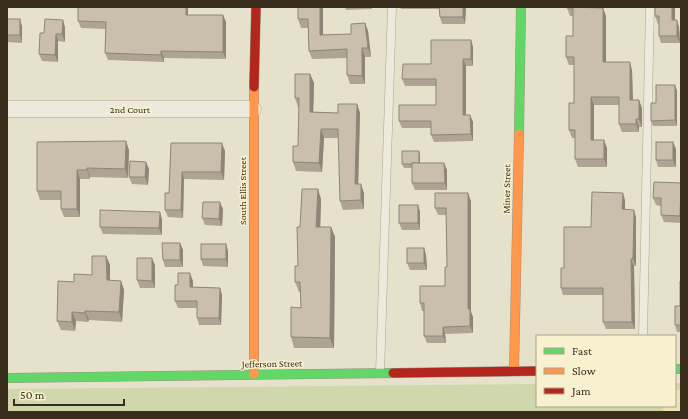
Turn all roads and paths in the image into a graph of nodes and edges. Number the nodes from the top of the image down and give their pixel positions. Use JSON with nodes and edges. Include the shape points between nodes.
{"nodes":[{"id":1,"x":256,"y":7,"type":"edge"},
{"id":2,"x":392,"y":7,"type":"edge"},
{"id":3,"x":521,"y":7,"type":"edge"},
{"id":4,"x":650,"y":7,"type":"edge"},
{"id":5,"x":7,"y":109,"type":"edge"},
{"id":6,"x":253,"y":109,"type":"junction"},
{"id":7,"x":643,"y":335,"type":"edge"},
{"id":8,"x":514,"y":371,"type":"junction"},
{"id":9,"x":536,"y":371,"type":"edge"},
{"id":10,"x":380,"y":373,"type":"junction"},
{"id":11,"x":254,"y":374,"type":"junction"},
{"id":12,"x":7,"y":378,"type":"edge"}],
"edges":[{"from":1,"to":6,"type":"street","name":"South Ellis Street"},
{"from":2,"to":10,"type":"lane"},
{"from":3,"to":8,"type":"street","name":"Miner Street"},
{"from":4,"to":7,"type":"lane"},
{"from":5,"to":6,"type":"street","name":"2nd Court"},
{"from":6,"to":11,"type":"street","name":"South Ellis Street"},
{"from":8,"to":9,"type":"street","name":"Jefferson Street"},
{"from":8,"to":10,"type":"street","name":"Jefferson Street"},
{"from":10,"to":11,"type":"street","name":"Jefferson Street"},
{"from":11,"to":12,"type":"street","name":"Jefferson Street"}]}
